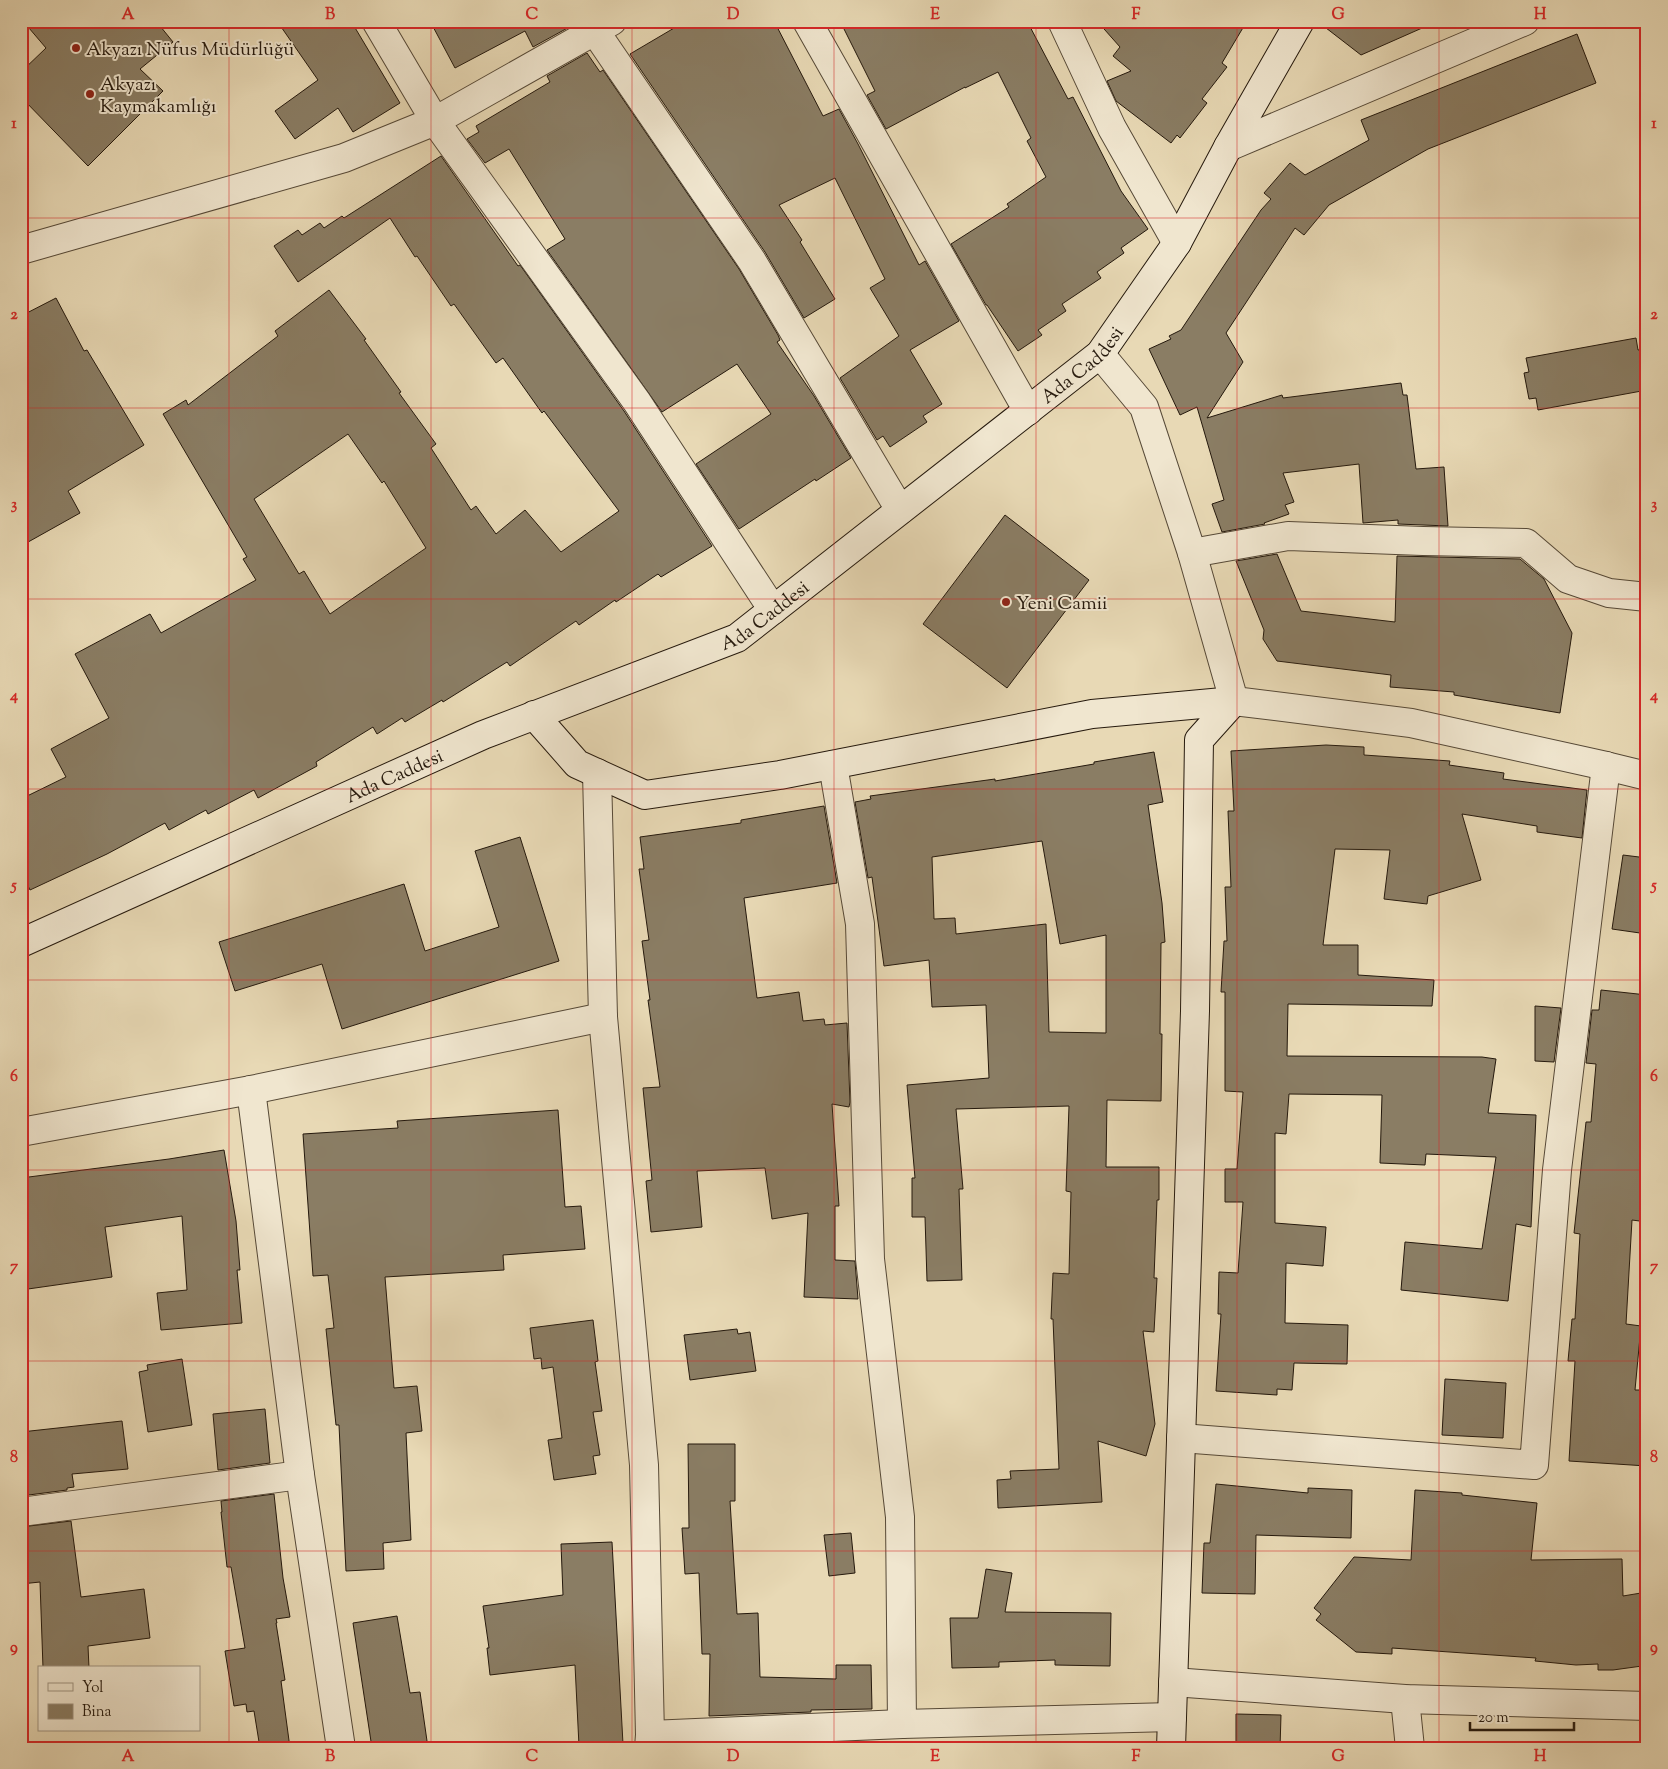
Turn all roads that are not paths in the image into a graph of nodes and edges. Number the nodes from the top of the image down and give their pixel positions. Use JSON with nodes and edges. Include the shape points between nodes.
{"nodes":[{"id":1,"x":376,"y":21,"type":"edge"},
{"id":2,"x":807,"y":21,"type":"edge"},
{"id":3,"x":1062,"y":21,"type":"edge"},
{"id":4,"x":1300,"y":21,"type":"edge"},
{"id":5,"x":1525,"y":21,"type":"edge"},
{"id":6,"x":598,"y":24,"type":"edge"},
{"id":7,"x":435,"y":121,"type":"junction"},
{"id":8,"x":1228,"y":147,"type":"junction"},
{"id":9,"x":1177,"y":243,"type":"junction"},
{"id":10,"x":21,"y":250,"type":"edge"},
{"id":11,"x":1100,"y":354,"type":"junction"},
{"id":12,"x":1028,"y":411,"type":"junction"},
{"id":13,"x":900,"y":510,"type":"junction"},
{"id":14,"x":1192,"y":553,"type":"junction"},
{"id":15,"x":1647,"y":597,"type":"edge"},
{"id":16,"x":773,"y":610,"type":"junction"},
{"id":17,"x":1234,"y":701,"type":"junction"},
{"id":18,"x":534,"y":715,"type":"junction"},
{"id":19,"x":833,"y":765,"type":"junction"},
{"id":20,"x":1606,"y":766,"type":"junction"},
{"id":21,"x":597,"y":773,"type":"junction"},
{"id":22,"x":1647,"y":776,"type":"edge"},
{"id":23,"x":21,"y":943,"type":"edge"},
{"id":24,"x":604,"y":1017,"type":"junction"},
{"id":25,"x":251,"y":1090,"type":"junction"},
{"id":26,"x":21,"y":1132,"type":"edge"},
{"id":27,"x":1181,"y":1438,"type":"junction"},
{"id":28,"x":300,"y":1475,"type":"junction"},
{"id":29,"x":21,"y":1512,"type":"edge"},
{"id":30,"x":1173,"y":1682,"type":"junction"},
{"id":31,"x":1405,"y":1699,"type":"junction"},
{"id":32,"x":1647,"y":1706,"type":"edge"},
{"id":33,"x":1172,"y":1717,"type":"junction"},
{"id":34,"x":902,"y":1724,"type":"junction"},
{"id":35,"x":649,"y":1742,"type":"edge"},
{"id":36,"x":341,"y":1748,"type":"edge"},
{"id":37,"x":1171,"y":1748,"type":"edge"},
{"id":38,"x":1410,"y":1748,"type":"edge"}],
"edges":[{"from":1,"to":7,"type":"street"},
{"from":2,"to":12,"type":"street"},
{"from":3,"to":9,"type":"street","via":[[1112,128]]},
{"from":4,"to":8,"type":"street","name":"Ada Caddesi"},
{"from":5,"to":8,"type":"street"},
{"from":6,"to":7,"type":"street"},
{"from":6,"to":13,"type":"street","via":[[752,261]]},
{"from":7,"to":10,"type":"street","via":[[344,158]]},
{"from":7,"to":16,"type":"street","via":[[637,402]]},
{"from":8,"to":9,"type":"street","name":"Ada Caddesi"},
{"from":9,"to":11,"type":"street","name":"Ada Caddesi"},
{"from":11,"to":12,"type":"street","name":"Ada Caddesi"},
{"from":11,"to":14,"type":"street","via":[[1144,407]]},
{"from":12,"to":13,"type":"street","name":"Ada Caddesi"},
{"from":13,"to":16,"type":"street","name":"Ada Caddesi"},
{"from":14,"to":15,"type":"street","via":[[1288,536],[1526,543],[1568,579],[1609,592]]},
{"from":14,"to":17,"type":"street"},
{"from":16,"to":18,"type":"street","name":"Ada Caddesi","via":[[737,638]]},
{"from":17,"to":19,"type":"street","via":[[1092,714]]},
{"from":17,"to":20,"type":"street","via":[[1411,723]]},
{"from":17,"to":27,"type":"street","via":[[1200,740],[1195,1021]]},
{"from":18,"to":21,"type":"street","via":[[577,764]]},
{"from":18,"to":23,"type":"street","name":"Ada Caddesi"},
{"from":19,"to":21,"type":"street","via":[[780,776],[645,795]]},
{"from":19,"to":34,"type":"street","via":[[860,924],[870,1259],[900,1517]]},
{"from":20,"to":22,"type":"street"},
{"from":20,"to":27,"type":"street","via":[[1557,1170],[1534,1465]]},
{"from":21,"to":24,"type":"street"},
{"from":24,"to":25,"type":"street"},
{"from":24,"to":35,"type":"street","via":[[644,1465]]},
{"from":25,"to":26,"type":"street"},
{"from":25,"to":28,"type":"street"},
{"from":27,"to":30,"type":"street"},
{"from":28,"to":29,"type":"street"},
{"from":28,"to":36,"type":"street"},
{"from":30,"to":31,"type":"street"},
{"from":30,"to":33,"type":"street"},
{"from":31,"to":32,"type":"street"},
{"from":31,"to":38,"type":"street"},
{"from":33,"to":34,"type":"street"},
{"from":33,"to":37,"type":"street"},
{"from":34,"to":35,"type":"street"}]}
